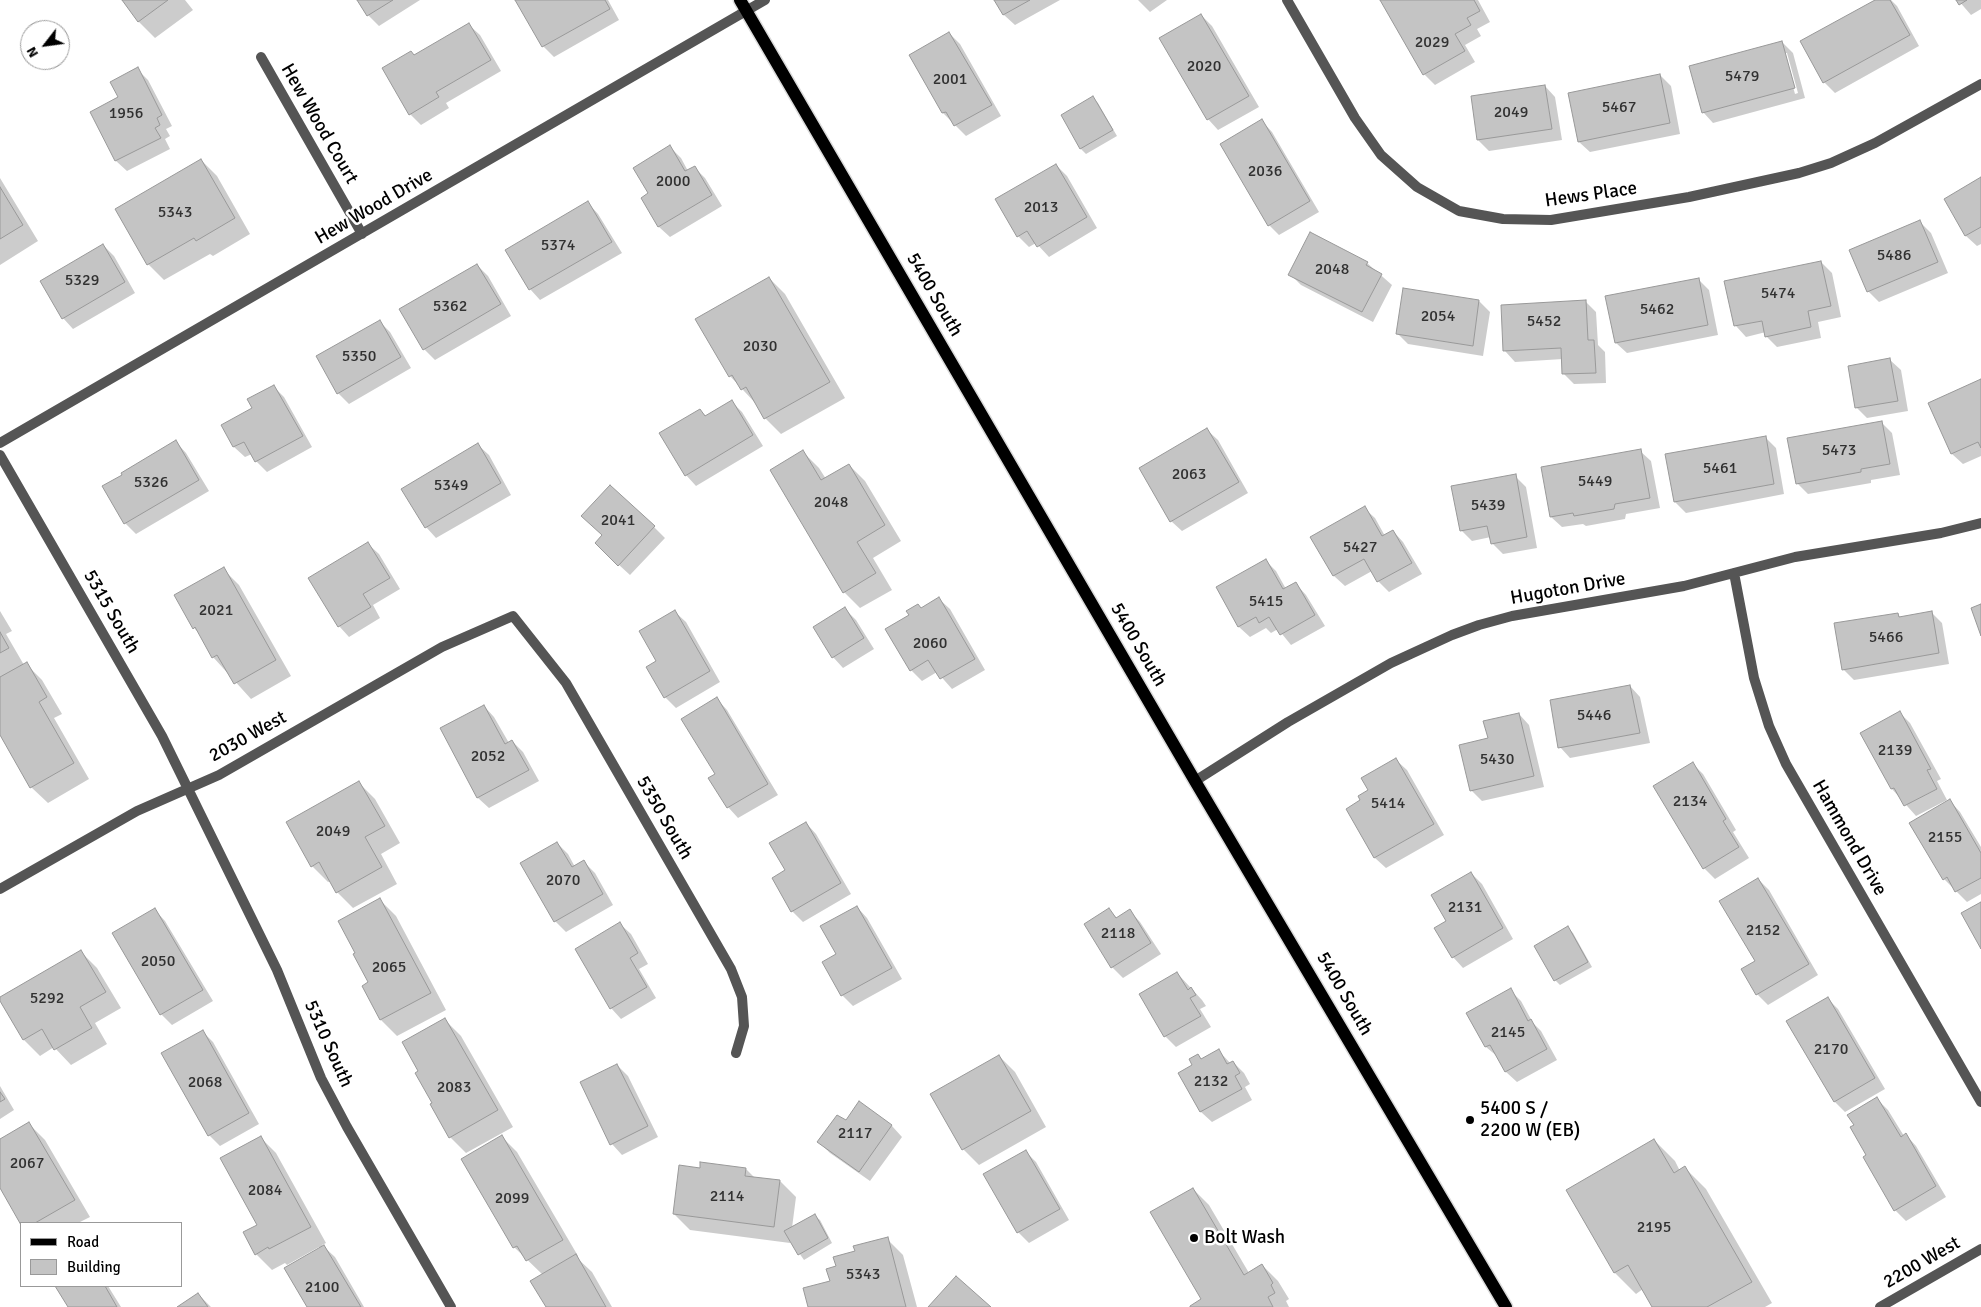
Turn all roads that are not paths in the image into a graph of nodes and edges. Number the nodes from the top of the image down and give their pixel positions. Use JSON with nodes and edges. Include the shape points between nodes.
{"nodes":[{"id":1,"x":765,"y":0,"type":"edge"},
{"id":2,"x":1288,"y":0,"type":"edge"},
{"id":3,"x":743,"y":5,"type":"edge"},
{"id":4,"x":261,"y":57,"type":"dead end"},
{"id":5,"x":1981,"y":84,"type":"edge"},
{"id":6,"x":362,"y":234,"type":"junction"},
{"id":7,"x":0,"y":443,"type":"edge"},
{"id":8,"x":0,"y":455,"type":"edge"},
{"id":9,"x":1981,"y":523,"type":"edge"},
{"id":10,"x":1734,"y":573,"type":"junction"},
{"id":11,"x":513,"y":616,"type":"joint"},
{"id":12,"x":1195,"y":781,"type":"junction"},
{"id":13,"x":187,"y":788,"type":"junction"},
{"id":14,"x":0,"y":889,"type":"edge"},
{"id":15,"x":736,"y":1053,"type":"dead end"},
{"id":16,"x":1981,"y":1102,"type":"edge"},
{"id":17,"x":1981,"y":1249,"type":"edge"},
{"id":18,"x":451,"y":1307,"type":"edge"},
{"id":19,"x":1506,"y":1307,"type":"edge"},
{"id":20,"x":1880,"y":1307,"type":"edge"}],
"edges":[{"from":1,"to":3,"type":"street","name":"Hew Wood Drive"},
{"from":2,"to":5,"type":"street","name":"Hews Place","via":[[1355,118],[1382,154],[1417,187],[1459,211],[1503,219],[1551,220],[1689,197],[1799,173],[1831,163],[1875,142]]},
{"from":3,"to":6,"type":"street","name":"Hew Wood Drive"},
{"from":3,"to":12,"type":"main road","name":"5400 South"},
{"from":4,"to":6,"type":"street","name":"Hew Wood Court"},
{"from":6,"to":7,"type":"street","name":"Hew Wood Drive"},
{"from":8,"to":13,"type":"street","name":"5315 South","via":[[162,736]]},
{"from":9,"to":10,"type":"street","name":"Hugoton Drive","via":[[1941,533],[1795,557]]},
{"from":10,"to":12,"type":"street","name":"Hugoton Drive","via":[[1684,586],[1512,616],[1452,635],[1391,663]]},
{"from":10,"to":16,"type":"street","name":"Hammond Drive","via":[[1754,678],[1769,726],[1786,764]]},
{"from":11,"to":13,"type":"street","name":"2030 West","via":[[442,648],[219,775]]},
{"from":11,"to":15,"type":"street","name":"5350 South","via":[[566,683],[731,969],[743,1007],[744,1026]]},
{"from":12,"to":19,"type":"main road","name":"5400 South"},
{"from":13,"to":14,"type":"street","name":"2030 West","via":[[137,811]]},
{"from":13,"to":18,"type":"street","name":"5310 South","via":[[277,970],[321,1078]]},
{"from":17,"to":20,"type":"street","name":"2200 West"}]}
